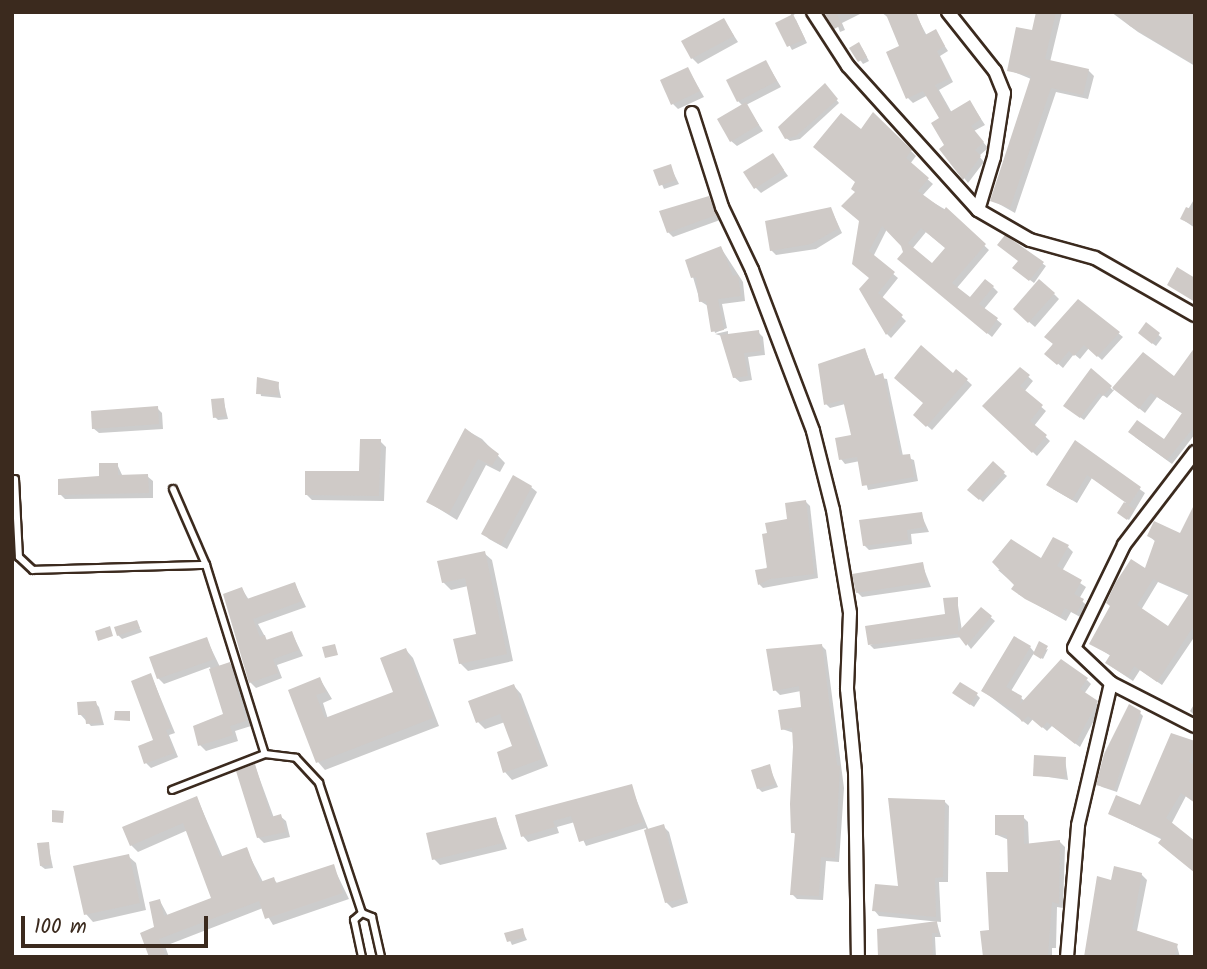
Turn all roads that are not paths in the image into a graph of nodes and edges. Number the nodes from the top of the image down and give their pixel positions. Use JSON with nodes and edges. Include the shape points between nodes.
{"nodes":[{"id":1,"x":813,"y":12,"type":"edge"},
{"id":2,"x":948,"y":12,"type":"edge"},
{"id":3,"x":692,"y":113,"type":"dead end"},
{"id":4,"x":978,"y":209,"type":"junction"},
{"id":5,"x":1195,"y":315,"type":"edge"},
{"id":6,"x":1195,"y":453,"type":"edge"},
{"id":7,"x":15,"y":479,"type":"dead end"},
{"id":8,"x":173,"y":489,"type":"dead end"},
{"id":9,"x":206,"y":565,"type":"junction"},
{"id":10,"x":1111,"y":683,"type":"junction"},
{"id":11,"x":1195,"y":726,"type":"edge"},
{"id":12,"x":265,"y":754,"type":"junction"},
{"id":13,"x":172,"y":790,"type":"dead end"},
{"id":14,"x":362,"y":913,"type":"junction"},
{"id":15,"x":362,"y":957,"type":"edge"},
{"id":16,"x":381,"y":957,"type":"edge"},
{"id":17,"x":858,"y":957,"type":"edge"},
{"id":18,"x":1067,"y":957,"type":"edge"}],
"edges":[{"from":1,"to":4,"type":"street","via":[[848,66]]},
{"from":2,"to":4,"type":"street","via":[[995,71],[1004,93],[994,157]]},
{"from":3,"to":17,"type":"street","via":[[722,206],[752,270],[813,431],[833,510],[850,613],[848,689],[855,772]]},
{"from":4,"to":5,"type":"street","via":[[1030,240],[1095,258]]},
{"from":6,"to":10,"type":"street","via":[[1124,545],[1074,648]]},
{"from":7,"to":9,"type":"lane","via":[[19,557],[33,570]]},
{"from":8,"to":9,"type":"lane"},
{"from":9,"to":12,"type":"lane"},
{"from":10,"to":11,"type":"street"},
{"from":10,"to":18,"type":"street","via":[[1078,825]]},
{"from":12,"to":13,"type":"lane"},
{"from":12,"to":14,"type":"lane","via":[[296,758],[319,783]]},
{"from":14,"to":15,"type":"lane","via":[[354,920]]},
{"from":14,"to":16,"type":"lane","via":[[372,917]]}]}
